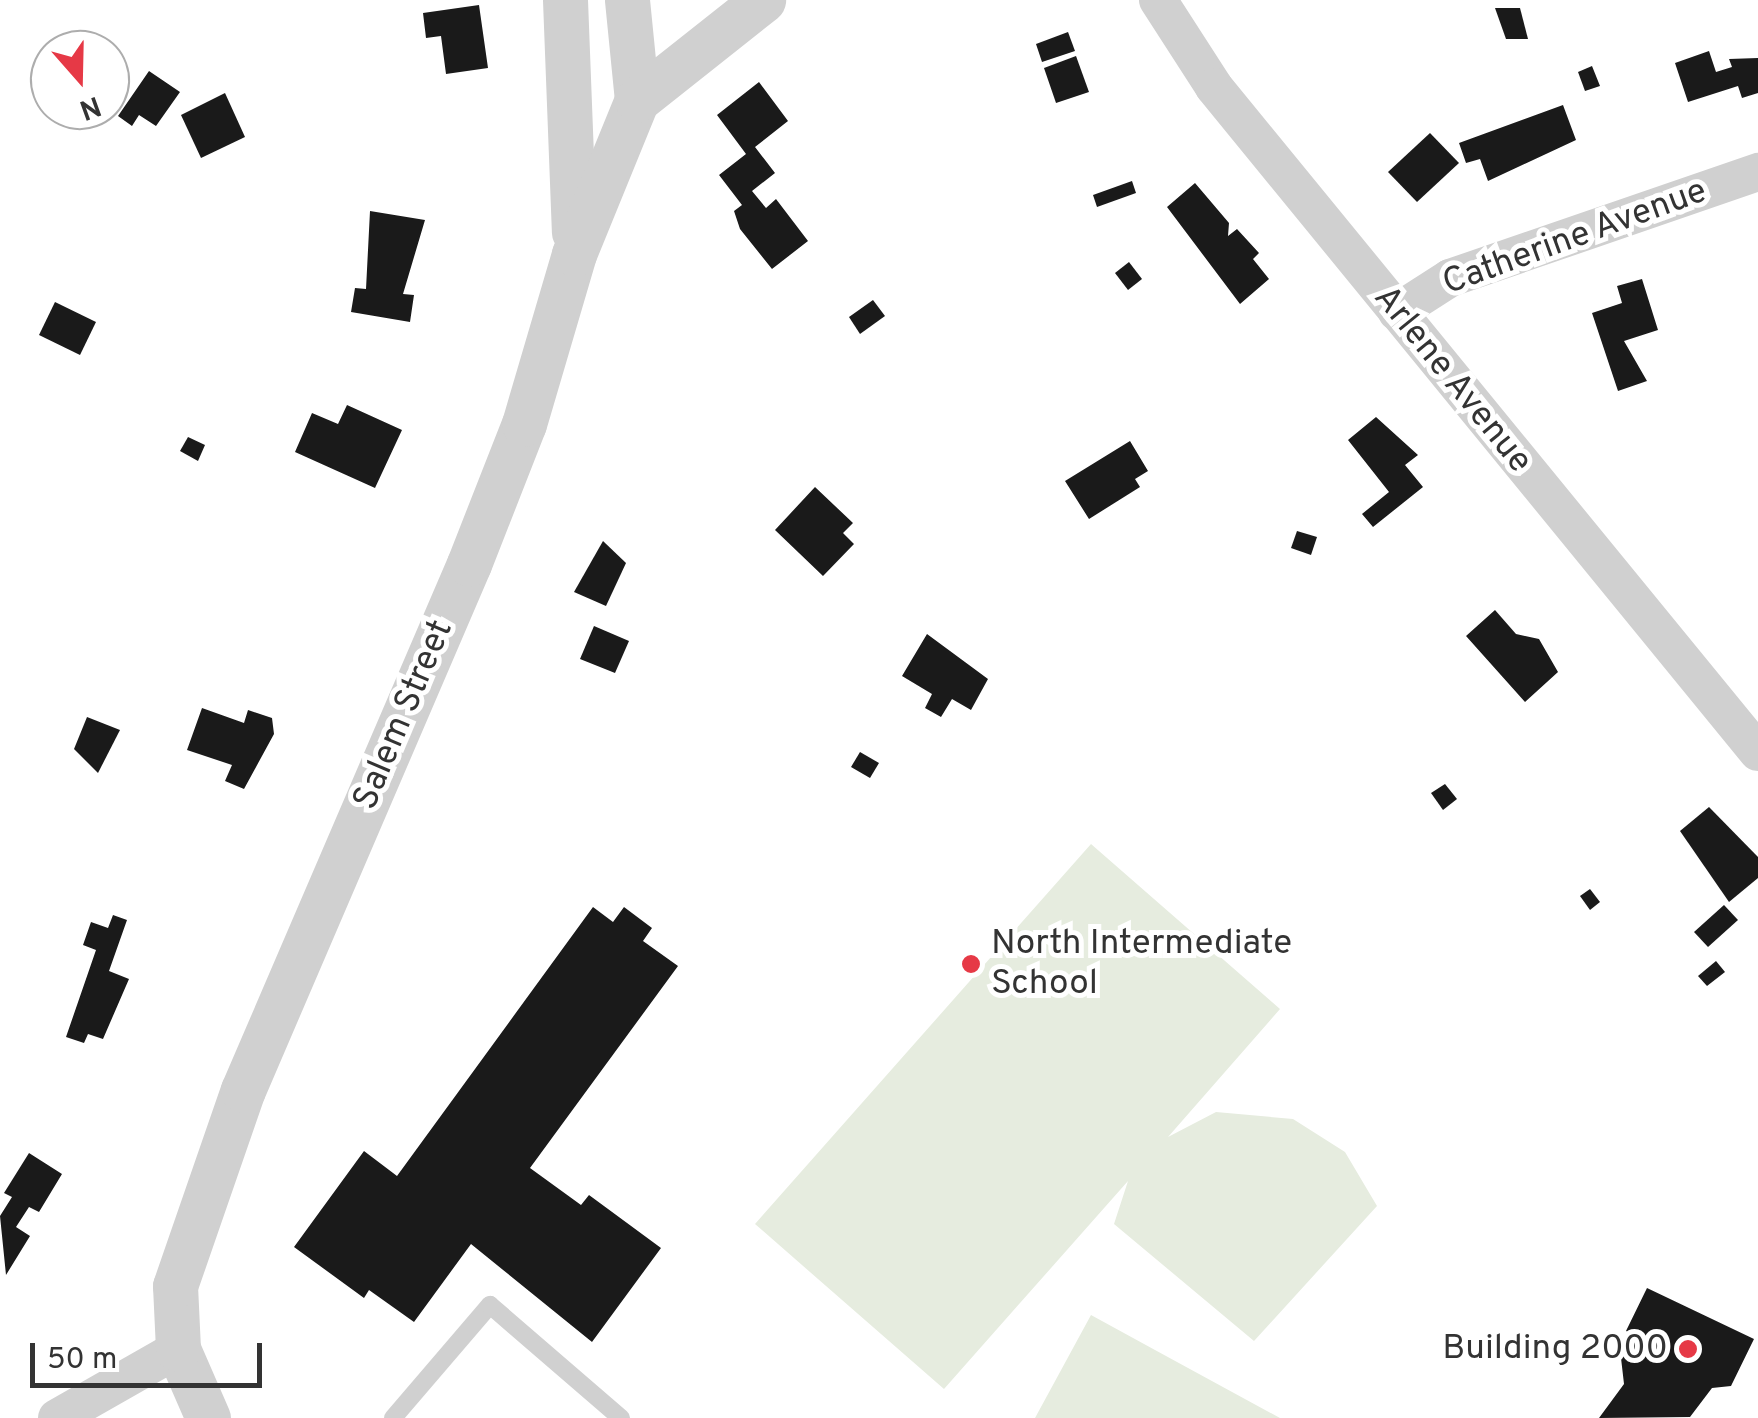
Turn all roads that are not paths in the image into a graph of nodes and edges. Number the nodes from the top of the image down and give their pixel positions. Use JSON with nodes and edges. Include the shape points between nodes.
{"nodes":[{"id":1,"x":627,"y":0,"type":"edge"},
{"id":2,"x":763,"y":0,"type":"edge"},
{"id":3,"x":1158,"y":0,"type":"edge"},
{"id":4,"x":568,"y":19,"type":"edge"},
{"id":5,"x":637,"y":100,"type":"junction"},
{"id":6,"x":1758,"y":172,"type":"edge"},
{"id":7,"x":574,"y":254,"type":"junction"},
{"id":8,"x":1398,"y":312,"type":"junction"},
{"id":9,"x":1744,"y":711,"type":"edge"},
{"id":10,"x":1758,"y":752,"type":"edge"},
{"id":11,"x":178,"y":1349,"type":"junction"},
{"id":12,"x":57,"y":1418,"type":"edge"},
{"id":13,"x":208,"y":1418,"type":"edge"},
{"id":14,"x":393,"y":1418,"type":"edge"},
{"id":15,"x":621,"y":1418,"type":"edge"}],
"edges":[{"from":1,"to":5,"type":"street"},
{"from":2,"to":5,"type":"street","name":"Salem Street"},
{"from":3,"to":8,"type":"street","name":"Arlene Avenue","via":[[1214,87]]},
{"from":4,"to":5,"type":"street","via":[[582,59]]},
{"from":4,"to":7,"type":"street"},
{"from":5,"to":7,"type":"street","name":"Salem Street"},
{"from":6,"to":8,"type":"street","name":"Catherine Avenue","via":[[1450,278]]},
{"from":7,"to":11,"type":"street","name":"Salem Street","via":[[496,494],[191,1225],[176,1286]]},
{"from":8,"to":9,"type":"street","name":"Arlene Avenue"},
{"from":9,"to":10,"type":"street","name":"Arlene Avenue"},
{"from":11,"to":12,"type":"street"},
{"from":11,"to":13,"type":"street"},
{"from":14,"to":15,"type":"lane","via":[[490,1304]]}]}
